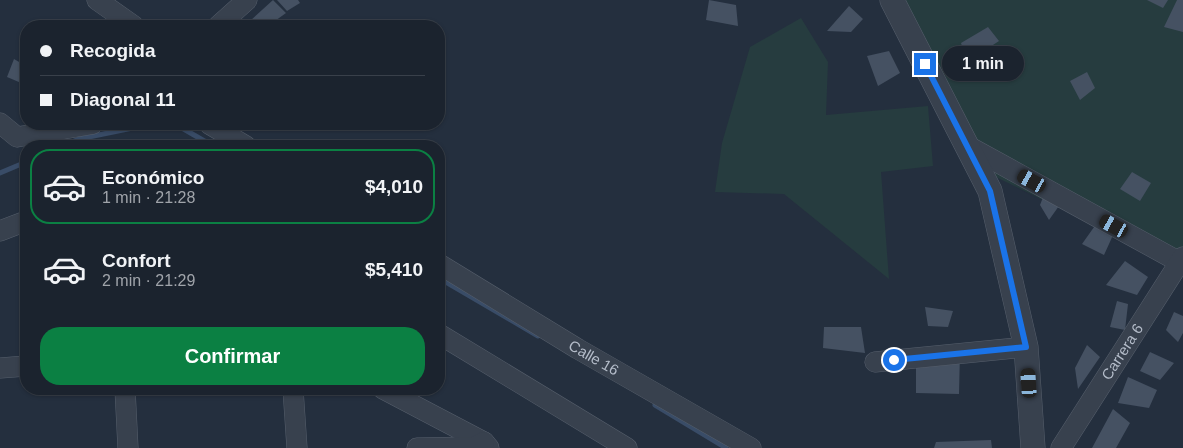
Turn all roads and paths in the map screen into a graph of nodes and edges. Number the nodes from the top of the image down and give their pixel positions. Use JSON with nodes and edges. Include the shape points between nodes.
{"nodes":[{"id":1,"x":97,"y":0,"type":"edge"},
{"id":2,"x":247,"y":0,"type":"edge"},
{"id":3,"x":892,"y":0,"type":"edge"},
{"id":4,"x":125,"y":20,"type":"edge"},
{"id":5,"x":225,"y":20,"type":"edge"},
{"id":6,"x":0,"y":123,"type":"edge"},
{"id":7,"x":57,"y":130,"type":"edge"},
{"id":8,"x":219,"y":130,"type":"edge"},
{"id":9,"x":236,"y":140,"type":"edge"},
{"id":10,"x":966,"y":145,"type":"junction"},
{"id":11,"x":20,"y":223,"type":"edge"},
{"id":12,"x":0,"y":230,"type":"edge"},
{"id":13,"x":1182,"y":261,"type":"edge"},
{"id":14,"x":445,"y":268,"type":"edge"},
{"id":15,"x":445,"y":338,"type":"edge"},
{"id":16,"x":1026,"y":347,"type":"junction"},
{"id":17,"x":875,"y":362,"type":"dead end"},
{"id":18,"x":20,"y":366,"type":"edge"},
{"id":19,"x":0,"y":368,"type":"edge"},
{"id":20,"x":125,"y":395,"type":"edge"},
{"id":21,"x":293,"y":395,"type":"edge"},
{"id":22,"x":393,"y":395,"type":"edge"},
{"id":23,"x":1033,"y":442,"type":"edge"},
{"id":24,"x":480,"y":446,"type":"edge"},
{"id":25,"x":128,"y":448,"type":"edge"},
{"id":26,"x":296,"y":448,"type":"edge"},
{"id":27,"x":417,"y":448,"type":"edge"},
{"id":28,"x":628,"y":448,"type":"edge"},
{"id":29,"x":751,"y":448,"type":"edge"},
{"id":30,"x":1060,"y":448,"type":"edge"}],
"edges":[{"from":1,"to":4,"type":"street"},
{"from":2,"to":5,"type":"street"},
{"from":3,"to":10,"type":"street"},
{"from":6,"to":7,"type":"street","via":[[17,137]]},
{"from":8,"to":9,"type":"street"},
{"from":10,"to":13,"type":"street"},
{"from":10,"to":16,"type":"street","via":[[990,191]]},
{"from":11,"to":12,"type":"street"},
{"from":13,"to":30,"type":"street","name":"Carrera 6"},
{"from":14,"to":29,"type":"street","name":"Calle 16","via":[[578,349]]},
{"from":15,"to":28,"type":"street"},
{"from":16,"to":17,"type":"street"},
{"from":16,"to":23,"type":"street"},
{"from":18,"to":19,"type":"street"},
{"from":20,"to":25,"type":"street"},
{"from":21,"to":26,"type":"street"},
{"from":22,"to":24,"type":"street"},
{"from":23,"to":30,"type":"street"},
{"from":24,"to":27,"type":"street"}]}
